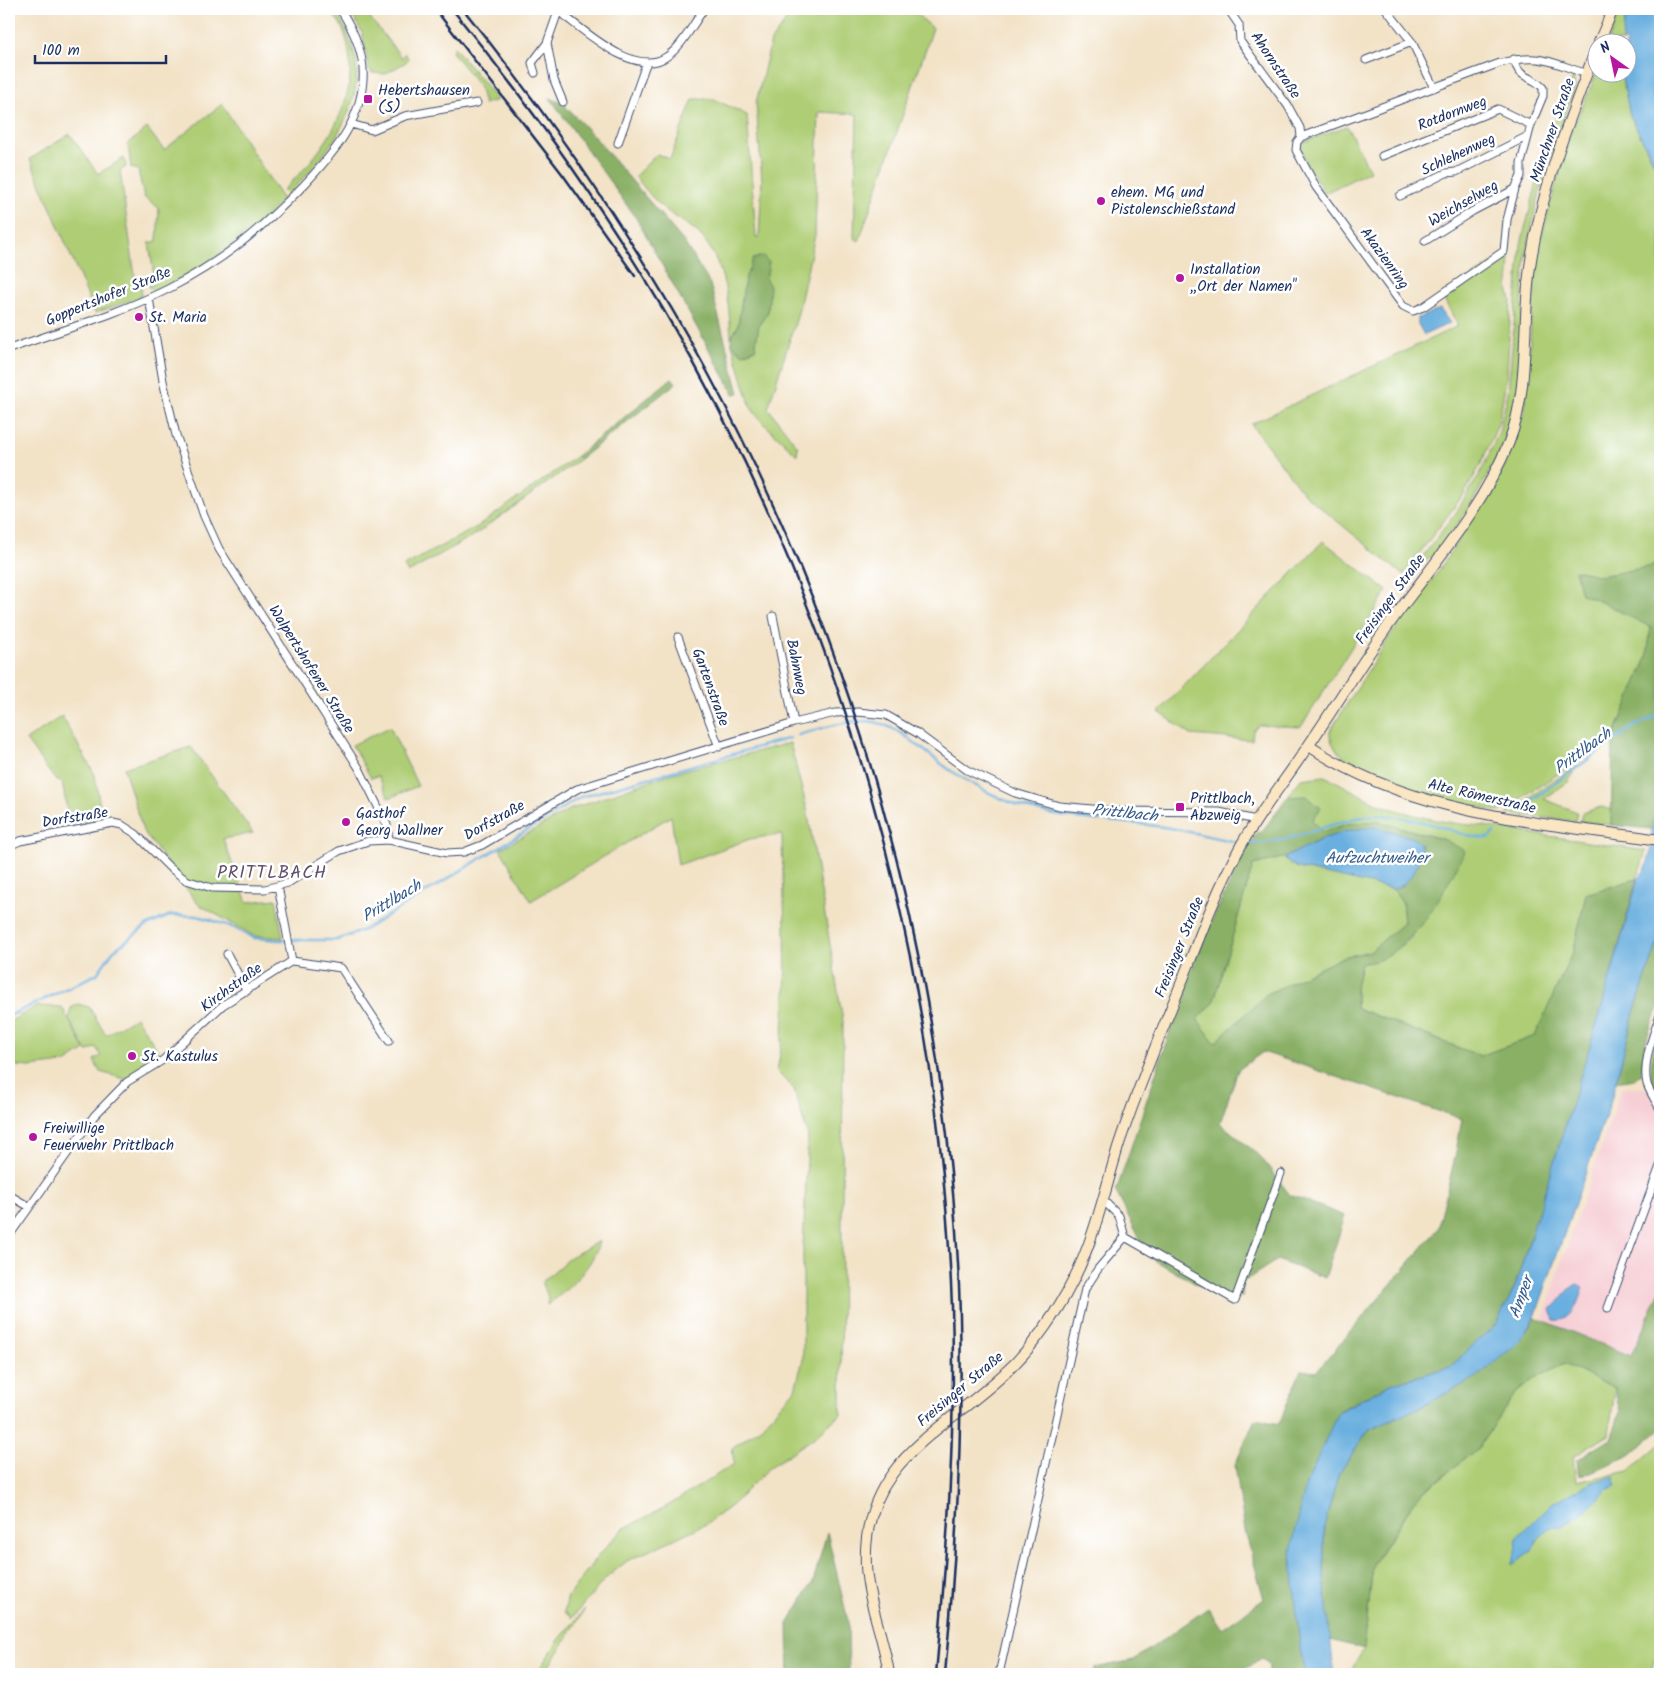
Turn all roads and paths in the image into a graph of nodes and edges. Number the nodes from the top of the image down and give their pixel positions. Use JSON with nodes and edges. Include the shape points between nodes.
{"nodes":[{"id":1,"x":340,"y":9,"type":"edge"},
{"id":2,"x":704,"y":9,"type":"edge"},
{"id":3,"x":1228,"y":9,"type":"edge"},
{"id":4,"x":1386,"y":9,"type":"edge"},
{"id":5,"x":1613,"y":9,"type":"edge"},
{"id":6,"x":558,"y":10,"type":"edge"},
{"id":7,"x":1603,"y":32,"type":"edge"},
{"id":8,"x":1412,"y":42,"type":"junction"},
{"id":9,"x":547,"y":43,"type":"junction"},
{"id":10,"x":1514,"y":59,"type":"junction"},
{"id":11,"x":1366,"y":60,"type":"dead end"},
{"id":12,"x":646,"y":64,"type":"junction"},
{"id":13,"x":535,"y":73,"type":"dead end"},
{"id":14,"x":1586,"y":74,"type":"edge"},
{"id":15,"x":1586,"y":77,"type":"edge"},
{"id":16,"x":1434,"y":88,"type":"junction"},
{"id":17,"x":563,"y":102,"type":"dead end"},
{"id":18,"x":477,"y":103,"type":"dead end"},
{"id":19,"x":351,"y":124,"type":"junction"},
{"id":20,"x":1531,"y":125,"type":"junction"},
{"id":21,"x":1528,"y":136,"type":"junction"},
{"id":22,"x":1301,"y":137,"type":"junction"},
{"id":23,"x":618,"y":143,"type":"dead end"},
{"id":24,"x":1382,"y":156,"type":"dead end"},
{"id":25,"x":1515,"y":189,"type":"junction"},
{"id":26,"x":1400,"y":196,"type":"dead end"},
{"id":27,"x":1538,"y":221,"type":"joint"},
{"id":28,"x":1425,"y":241,"type":"dead end"},
{"id":29,"x":149,"y":298,"type":"junction"},
{"id":30,"x":9,"y":349,"type":"edge"},
{"id":31,"x":773,"y":616,"type":"dead end"},
{"id":32,"x":678,"y":637,"type":"dead end"},
{"id":33,"x":794,"y":723,"type":"junction"},
{"id":34,"x":1309,"y":746,"type":"junction"},
{"id":35,"x":718,"y":747,"type":"junction"},
{"id":36,"x":1256,"y":820,"type":"junction"},
{"id":37,"x":389,"y":840,"type":"junction"},
{"id":38,"x":1660,"y":840,"type":"edge"},
{"id":39,"x":9,"y":846,"type":"edge"},
{"id":40,"x":278,"y":886,"type":"junction"},
{"id":41,"x":227,"y":954,"type":"dead end"},
{"id":42,"x":292,"y":961,"type":"junction"},
{"id":43,"x":247,"y":991,"type":"junction"},
{"id":44,"x":1660,"y":1015,"type":"edge"},
{"id":45,"x":390,"y":1041,"type":"dead end"},
{"id":46,"x":1660,"y":1109,"type":"edge"},
{"id":47,"x":1660,"y":1166,"type":"edge"},
{"id":48,"x":1281,"y":1173,"type":"dead end"},
{"id":49,"x":9,"y":1195,"type":"edge"},
{"id":50,"x":1103,"y":1200,"type":"junction"},
{"id":51,"x":28,"y":1206,"type":"junction"},
{"id":52,"x":9,"y":1236,"type":"edge"},
{"id":53,"x":1125,"y":1236,"type":"junction"},
{"id":54,"x":1608,"y":1308,"type":"dead end"},
{"id":55,"x":890,"y":1674,"type":"edge"},
{"id":56,"x":999,"y":1674,"type":"edge"}],
"edges":[{"from":1,"to":19,"type":"street","name":"Goppertshofer Straße","via":[[357,42],[363,78],[359,105]]},
{"from":2,"to":12,"type":"street","via":[[674,50],[664,58]]},
{"from":3,"to":22,"type":"street","name":"Ahornstraße","via":[[1239,25],[1240,41],[1288,106],[1300,128]]},
{"from":4,"to":8,"type":"street"},
{"from":5,"to":7,"type":"main road"},
{"from":6,"to":9,"type":"street"},
{"from":6,"to":12,"type":"street","via":[[613,51]]},
{"from":8,"to":11,"type":"street"},
{"from":8,"to":16,"type":"street"},
{"from":9,"to":13,"type":"street","via":[[532,63]]},
{"from":9,"to":17,"type":"street","via":[[554,80]]},
{"from":10,"to":14,"type":"street","via":[[1535,57]]},
{"from":10,"to":16,"type":"street"},
{"from":10,"to":20,"type":"street","name":"Akazienring","via":[[1517,70],[1524,77],[1543,88]]},
{"from":12,"to":23,"type":"street"},
{"from":15,"to":27,"type":"main road","name":"Münchner Straße","via":[[1564,134]]},
{"from":16,"to":22,"type":"street"},
{"from":18,"to":19,"type":"street","via":[[406,116],[372,130]]},
{"from":19,"to":29,"type":"street","name":"Goppertshofer Straße","via":[[331,154],[264,226],[197,273]]},
{"from":20,"to":21,"type":"street","name":"Akazienring"},
{"from":20,"to":24,"type":"street","name":"Rotdornweg","via":[[1498,109]]},
{"from":21,"to":25,"type":"street","name":"Akazienring","via":[[1521,176]]},
{"from":21,"to":26,"type":"street","name":"Schlehenweg"},
{"from":22,"to":25,"type":"street","name":"Akazienring","via":[[1296,150],[1316,187],[1403,306],[1413,311],[1504,250]]},
{"from":25,"to":28,"type":"street","name":"Weichselweg"},
{"from":27,"to":34,"type":"main road","name":"Freisinger Straße","via":[[1527,284],[1519,407],[1508,443],[1474,508],[1374,646]]},
{"from":29,"to":30,"type":"street","name":"Goppertshofer Straße"},
{"from":29,"to":37,"type":"street","name":"Walpertshofener Straße","via":[[169,409],[204,516],[219,549],[359,768],[387,825]]},
{"from":31,"to":33,"type":"street","name":"Bahnweg"},
{"from":32,"to":35,"type":"street","name":"Gartenstraße"},
{"from":33,"to":35,"type":"street","name":"Dorfstraße"},
{"from":33,"to":36,"type":"street","name":"Dorfstraße","via":[[835,713],[886,715],[917,733],[967,770],[1008,790],[1059,806],[1114,811],[1219,812]]},
{"from":34,"to":36,"type":"main road","name":"Freisinger Straße"},
{"from":34,"to":38,"type":"main road","name":"Alte Römerstraße","via":[[1360,775],[1445,805],[1502,819]]},
{"from":35,"to":37,"type":"street","name":"Dorfstraße","via":[[578,789],[482,845],[464,852],[447,853]]},
{"from":36,"to":50,"type":"main road","name":"Freisinger Straße","via":[[1215,898],[1155,1046],[1119,1144]]},
{"from":37,"to":40,"type":"street","name":"Dorfstraße","via":[[368,840],[350,846],[298,878]]},
{"from":39,"to":40,"type":"street","name":"Dorfstraße","via":[[20,841],[113,823],[136,834],[169,867],[194,883],[212,888],[252,890]]},
{"from":40,"to":42,"type":"street"},
{"from":41,"to":43,"type":"street"},
{"from":42,"to":43,"type":"street","name":"Kirchstraße"},
{"from":42,"to":45,"type":"street","via":[[341,968]]},
{"from":43,"to":51,"type":"street","name":"Kirchstraße","via":[[223,1005],[163,1060],[127,1082],[94,1116]]},
{"from":44,"to":46,"type":"street","via":[[1651,1041],[1646,1076],[1648,1088]]},
{"from":47,"to":54,"type":"street"},
{"from":48,"to":53,"type":"street","via":[[1235,1300]]},
{"from":49,"to":51,"type":"street"},
{"from":50,"to":53,"type":"street","via":[[1119,1216]]},
{"from":50,"to":55,"type":"main road","name":"Freisinger Straße","via":[[1084,1260],[1044,1329],[1004,1374],[920,1442],[893,1472],[878,1500],[867,1538],[866,1570]]},
{"from":51,"to":52,"type":"street","name":"Kirchstraße"},
{"from":53,"to":56,"type":"street","via":[[1086,1289]]}]}
